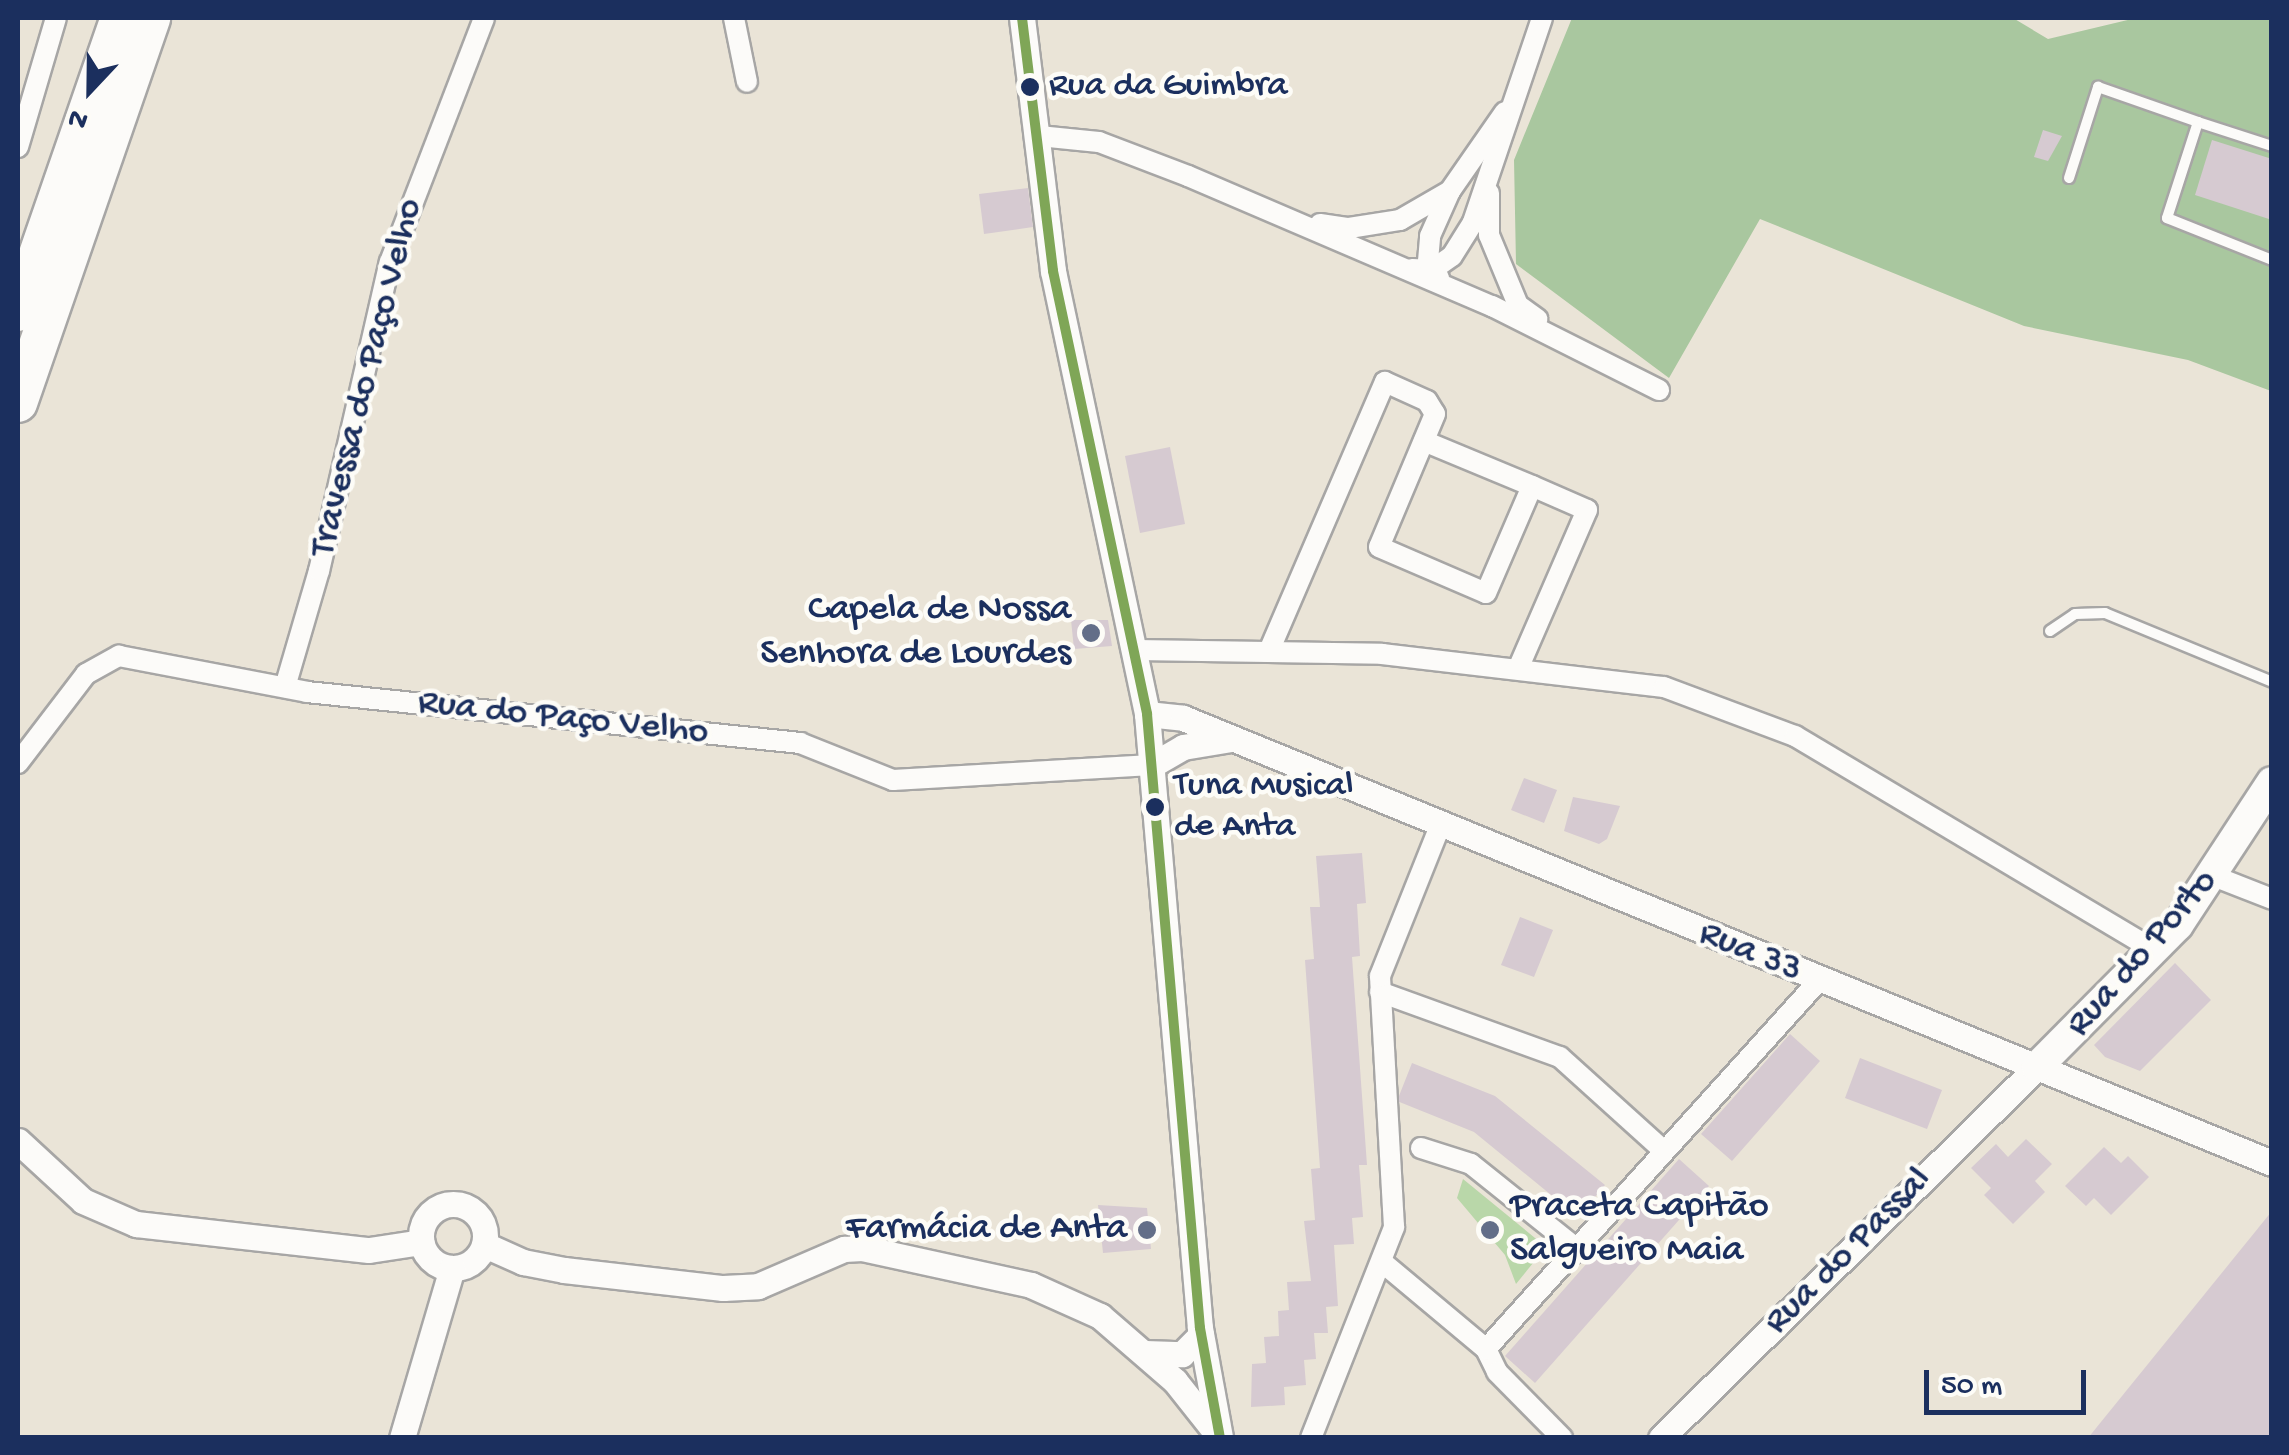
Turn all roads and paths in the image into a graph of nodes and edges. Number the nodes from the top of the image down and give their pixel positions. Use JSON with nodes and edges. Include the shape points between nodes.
{"nodes":[{"id":1,"x":56,"y":18,"type":"edge"},
{"id":2,"x":120,"y":18,"type":"edge"},
{"id":3,"x":151,"y":18,"type":"edge"},
{"id":4,"x":484,"y":18,"type":"edge"},
{"id":5,"x":734,"y":18,"type":"edge"},
{"id":6,"x":1022,"y":18,"type":"edge"},
{"id":7,"x":1542,"y":18,"type":"edge"},
{"id":8,"x":747,"y":82,"type":"dead end"},
{"id":9,"x":1511,"y":102,"type":"junction"},
{"id":10,"x":2198,"y":122,"type":"junction"},
{"id":11,"x":1038,"y":136,"type":"junction"},
{"id":12,"x":2272,"y":146,"type":"edge"},
{"id":13,"x":18,"y":147,"type":"edge"},
{"id":14,"x":1492,"y":171,"type":"junction"},
{"id":15,"x":2069,"y":178,"type":"dead end"},
{"id":16,"x":1450,"y":191,"type":"junction"},
{"id":17,"x":1288,"y":220,"type":"junction"},
{"id":18,"x":2272,"y":260,"type":"edge"},
{"id":19,"x":1404,"y":269,"type":"junction"},
{"id":20,"x":1432,"y":270,"type":"junction"},
{"id":21,"x":1447,"y":287,"type":"junction"},
{"id":22,"x":18,"y":312,"type":"edge"},
{"id":23,"x":1563,"y":339,"type":"junction"},
{"id":24,"x":1659,"y":390,"type":"dead end"},
{"id":25,"x":18,"y":403,"type":"edge"},
{"id":26,"x":1424,"y":441,"type":"junction"},
{"id":27,"x":1532,"y":486,"type":"junction"},
{"id":28,"x":2050,"y":631,"type":"dead end"},
{"id":29,"x":1136,"y":650,"type":"junction"},
{"id":30,"x":1270,"y":652,"type":"junction"},
{"id":31,"x":1518,"y":669,"type":"junction"},
{"id":32,"x":2272,"y":682,"type":"edge"},
{"id":33,"x":285,"y":687,"type":"junction"},
{"id":34,"x":1147,"y":714,"type":"junction"},
{"id":35,"x":1230,"y":739,"type":"junction"},
{"id":36,"x":18,"y":762,"type":"edge"},
{"id":37,"x":1152,"y":765,"type":"junction"},
{"id":38,"x":2272,"y":782,"type":"edge"},
{"id":39,"x":1440,"y":826,"type":"junction"},
{"id":40,"x":2216,"y":876,"type":"junction"},
{"id":41,"x":2272,"y":899,"type":"edge"},
{"id":42,"x":2153,"y":948,"type":"junction"},
{"id":43,"x":1818,"y":981,"type":"junction"},
{"id":44,"x":1380,"y":992,"type":"junction"},
{"id":45,"x":2038,"y":1067,"type":"junction"},
{"id":46,"x":18,"y":1140,"type":"edge"},
{"id":47,"x":1421,"y":1148,"type":"dead end"},
{"id":48,"x":1663,"y":1150,"type":"junction"},
{"id":49,"x":2272,"y":1163,"type":"edge"},
{"id":50,"x":421,"y":1242,"type":"junction"},
{"id":51,"x":485,"y":1245,"type":"junction"},
{"id":52,"x":1576,"y":1248,"type":"junction"},
{"id":53,"x":1382,"y":1262,"type":"junction"},
{"id":54,"x":452,"y":1268,"type":"junction"},
{"id":55,"x":1201,"y":1335,"type":"junction"},
{"id":56,"x":1486,"y":1350,"type":"junction"},
{"id":57,"x":1144,"y":1353,"type":"junction"},
{"id":58,"x":1207,"y":1367,"type":"junction"},
{"id":59,"x":1175,"y":1381,"type":"junction"},
{"id":60,"x":1220,"y":1437,"type":"edge"},
{"id":61,"x":402,"y":1438,"type":"edge"},
{"id":62,"x":1311,"y":1438,"type":"edge"},
{"id":63,"x":1562,"y":1438,"type":"edge"},
{"id":64,"x":1661,"y":1438,"type":"edge"}],
"edges":[{"from":1,"to":13,"type":"street"},
{"from":2,"to":22,"type":"highway"},
{"from":3,"to":25,"type":"highway"},
{"from":4,"to":33,"type":"street","name":"Travessa do Paço Velho","via":[[390,262],[319,571]]},
{"from":5,"to":8,"type":"street"},
{"from":6,"to":11,"type":"street"},
{"from":7,"to":9,"type":"street"},
{"from":9,"to":14,"type":"street"},
{"from":9,"to":16,"type":"street"},
{"from":10,"to":12,"type":"lane"},
{"from":10,"to":15,"type":"lane","via":[[2098,87]]},
{"from":10,"to":18,"type":"lane","via":[[2167,218]]},
{"from":11,"to":17,"type":"street","via":[[1099,142]]},
{"from":11,"to":29,"type":"street","via":[[1053,271]]},
{"from":14,"to":20,"type":"street","via":[[1473,222],[1452,256]]},
{"from":14,"to":23,"type":"street","via":[[1490,235],[1518,304]]},
{"from":16,"to":17,"type":"street","via":[[1400,220],[1349,228]]},
{"from":16,"to":20,"type":"street","via":[[1430,236]]},
{"from":17,"to":19,"type":"street"},
{"from":19,"to":20,"type":"street"},
{"from":19,"to":21,"type":"street"},
{"from":20,"to":21,"type":"street"},
{"from":21,"to":23,"type":"street"},
{"from":23,"to":24,"type":"street"},
{"from":26,"to":27,"type":"street"},
{"from":26,"to":27,"type":"street","via":[[1379,548],[1486,594]]},
{"from":26,"to":30,"type":"street","via":[[1435,414],[1427,401],[1384,382]]},
{"from":27,"to":31,"type":"street","via":[[1587,510]]},
{"from":28,"to":32,"type":"lane","via":[[2076,614],[2105,613]]},
{"from":29,"to":30,"type":"street"},
{"from":29,"to":34,"type":"street"},
{"from":30,"to":31,"type":"street","via":[[1382,654]]},
{"from":31,"to":42,"type":"street","via":[[1664,688],[1795,736]]},
{"from":33,"to":36,"type":"street","name":"Rua do Paço Velho","via":[[119,656],[86,674]]},
{"from":33,"to":37,"type":"street","name":"Rua do Paço Velho","via":[[800,743],[893,780]]},
{"from":34,"to":35,"type":"street","name":"Rua 33","via":[[1183,718]]},
{"from":34,"to":37,"type":"street"},
{"from":35,"to":37,"type":"street","via":[[1183,747]]},
{"from":35,"to":39,"type":"street","name":"Rua 33"},
{"from":37,"to":55,"type":"street"},
{"from":38,"to":40,"type":"main road","name":"Rua do Porto"},
{"from":39,"to":43,"type":"street","name":"Rua 33"},
{"from":39,"to":44,"type":"street","via":[[1380,976]]},
{"from":40,"to":41,"type":"street"},
{"from":40,"to":42,"type":"main road","name":"Rua do Porto"},
{"from":42,"to":45,"type":"main road","name":"Rua do Porto"},
{"from":43,"to":45,"type":"street","name":"Rua 33"},
{"from":43,"to":48,"type":"street"},
{"from":44,"to":48,"type":"street","via":[[1560,1057]]},
{"from":44,"to":53,"type":"street","via":[[1394,1190],[1394,1227]]},
{"from":45,"to":49,"type":"street","name":"Rua 33"},
{"from":45,"to":64,"type":"street","name":"Rua do Passal"},
{"from":46,"to":50,"type":"street","via":[[83,1202],[136,1224],[369,1250]]},
{"from":47,"to":52,"type":"street","via":[[1470,1164]]},
{"from":48,"to":52,"type":"street"},
{"from":50,"to":51,"type":"street","via":[[424,1221],[449,1203],[478,1214]]},
{"from":50,"to":54,"type":"street","via":[[432,1260]]},
{"from":51,"to":54,"type":"street","via":[[472,1262]]},
{"from":51,"to":57,"type":"street","via":[[564,1270],[742,1289],[844,1249],[884,1250],[1069,1298]]},
{"from":52,"to":56,"type":"street"},
{"from":53,"to":56,"type":"street"},
{"from":53,"to":62,"type":"street"},
{"from":54,"to":61,"type":"street"},
{"from":55,"to":57,"type":"street","via":[[1182,1354]]},
{"from":55,"to":58,"type":"street"},
{"from":56,"to":63,"type":"street","via":[[1497,1372]]},
{"from":57,"to":59,"type":"street"},
{"from":58,"to":59,"type":"street","via":[[1193,1380]]},
{"from":58,"to":60,"type":"street"},
{"from":59,"to":60,"type":"street"}]}
